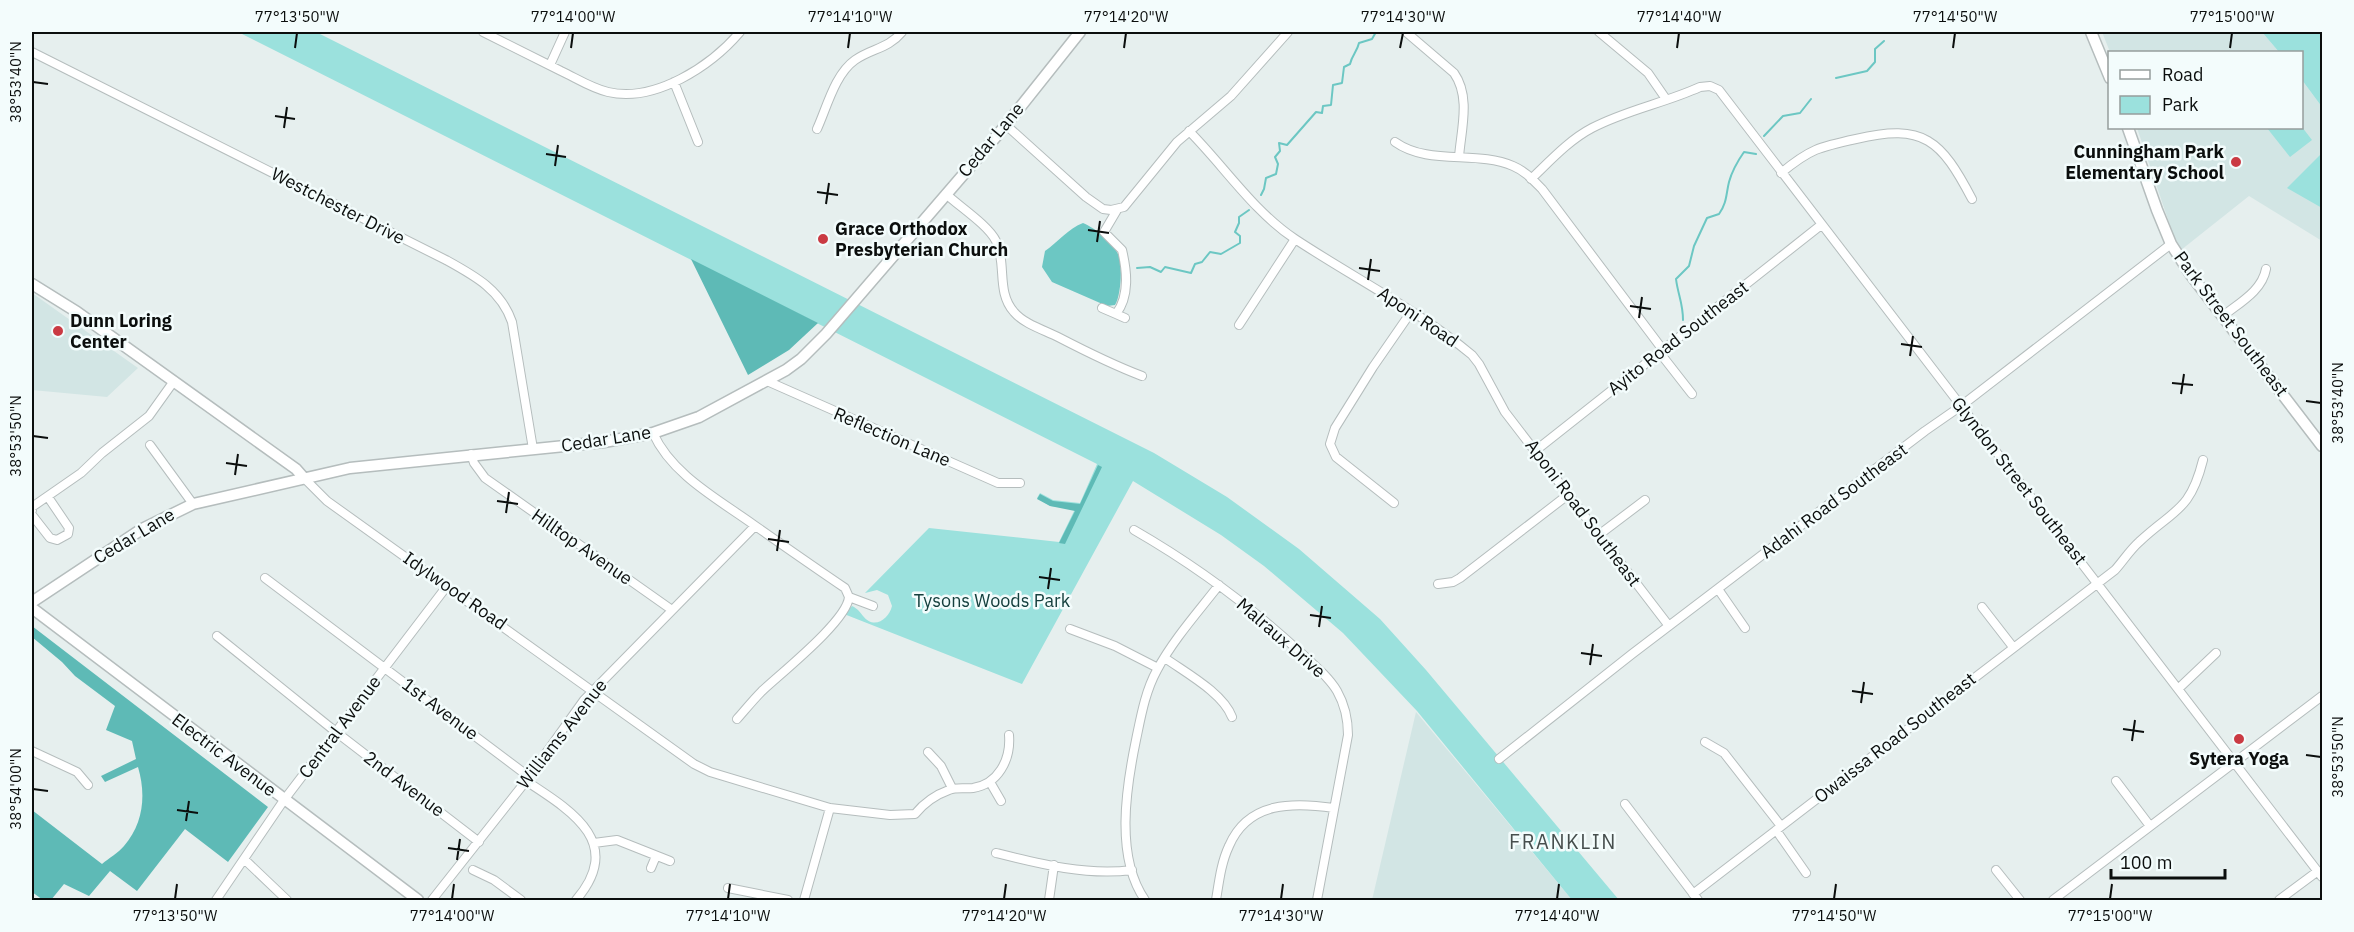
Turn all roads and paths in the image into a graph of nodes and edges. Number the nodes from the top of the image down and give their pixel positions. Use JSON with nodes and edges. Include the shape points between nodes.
{"nodes":[{"id":1,"x":483,"y":32,"type":"edge"},
{"id":2,"x":565,"y":32,"type":"edge"},
{"id":3,"x":740,"y":32,"type":"edge"},
{"id":4,"x":903,"y":32,"type":"edge"},
{"id":5,"x":1080,"y":32,"type":"edge"},
{"id":6,"x":1288,"y":32,"type":"edge"},
{"id":7,"x":1406,"y":32,"type":"edge"},
{"id":8,"x":1599,"y":32,"type":"edge"},
{"id":9,"x":2091,"y":32,"type":"edge"},
{"id":10,"x":32,"y":52,"type":"edge"},
{"id":11,"x":550,"y":65,"type":"junction"},
{"id":12,"x":2108,"y":75,"type":"edge"},
{"id":13,"x":675,"y":82,"type":"junction"},
{"id":14,"x":1666,"y":99,"type":"junction"},
{"id":15,"x":1006,"y":125,"type":"junction"},
{"id":16,"x":817,"y":129,"type":"dead end"},
{"id":17,"x":2128,"y":129,"type":"edge"},
{"id":18,"x":1189,"y":131,"type":"junction"},
{"id":19,"x":698,"y":142,"type":"dead end"},
{"id":20,"x":1395,"y":142,"type":"dead end"},
{"id":21,"x":1459,"y":157,"type":"junction"},
{"id":22,"x":1781,"y":172,"type":"junction"},
{"id":23,"x":1532,"y":178,"type":"junction"},
{"id":24,"x":946,"y":195,"type":"junction"},
{"id":25,"x":1972,"y":199,"type":"dead end"},
{"id":26,"x":1114,"y":210,"type":"junction"},
{"id":27,"x":1821,"y":225,"type":"junction"},
{"id":28,"x":1295,"y":239,"type":"junction"},
{"id":29,"x":2171,"y":244,"type":"junction"},
{"id":30,"x":2266,"y":269,"type":"dead end"},
{"id":31,"x":32,"y":284,"type":"edge"},
{"id":32,"x":1102,"y":308,"type":"dead end"},
{"id":33,"x":1411,"y":312,"type":"junction"},
{"id":34,"x":1116,"y":314,"type":"junction"},
{"id":35,"x":2223,"y":316,"type":"junction"},
{"id":36,"x":1125,"y":318,"type":"dead end"},
{"id":37,"x":1239,"y":325,"type":"dead end"},
{"id":38,"x":1662,"y":352,"type":"junction"},
{"id":39,"x":1142,"y":376,"type":"dead end"},
{"id":40,"x":174,"y":381,"type":"junction"},
{"id":41,"x":767,"y":381,"type":"junction"},
{"id":42,"x":1692,"y":394,"type":"dead end"},
{"id":43,"x":1497,"y":399,"type":"joint"},
{"id":44,"x":1961,"y":406,"type":"junction"},
{"id":45,"x":653,"y":433,"type":"junction"},
{"id":46,"x":150,"y":445,"type":"dead end"},
{"id":47,"x":2322,"y":446,"type":"edge"},
{"id":48,"x":533,"y":449,"type":"junction"},
{"id":49,"x":1535,"y":451,"type":"junction"},
{"id":50,"x":471,"y":454,"type":"junction"},
{"id":51,"x":2203,"y":460,"type":"dead end"},
{"id":52,"x":303,"y":477,"type":"junction"},
{"id":53,"x":1020,"y":483,"type":"dead end"},
{"id":54,"x":1569,"y":494,"type":"junction"},
{"id":55,"x":48,"y":497,"type":"junction"},
{"id":56,"x":1645,"y":500,"type":"dead end"},
{"id":57,"x":1394,"y":503,"type":"dead end"},
{"id":58,"x":193,"y":504,"type":"junction"},
{"id":59,"x":32,"y":510,"type":"edge"},
{"id":60,"x":32,"y":515,"type":"edge"},
{"id":61,"x":754,"y":526,"type":"junction"},
{"id":62,"x":1134,"y":530,"type":"dead end"},
{"id":63,"x":1600,"y":534,"type":"junction"},
{"id":64,"x":265,"y":578,"type":"dead end"},
{"id":65,"x":1438,"y":584,"type":"dead end"},
{"id":66,"x":2098,"y":584,"type":"junction"},
{"id":67,"x":1219,"y":585,"type":"junction"},
{"id":68,"x":447,"y":586,"type":"junction"},
{"id":69,"x":1718,"y":589,"type":"junction"},
{"id":70,"x":849,"y":597,"type":"junction"},
{"id":71,"x":32,"y":602,"type":"edge"},
{"id":72,"x":873,"y":606,"type":"dead end"},
{"id":73,"x":1982,"y":607,"type":"dead end"},
{"id":74,"x":32,"y":608,"type":"edge"},
{"id":75,"x":672,"y":610,"type":"junction"},
{"id":76,"x":1669,"y":626,"type":"junction"},
{"id":77,"x":1745,"y":628,"type":"dead end"},
{"id":78,"x":1070,"y":629,"type":"dead end"},
{"id":79,"x":217,"y":636,"type":"dead end"},
{"id":80,"x":2013,"y":647,"type":"junction"},
{"id":81,"x":2216,"y":653,"type":"dead end"},
{"id":82,"x":1165,"y":658,"type":"junction"},
{"id":83,"x":385,"y":667,"type":"junction"},
{"id":84,"x":1158,"y":668,"type":"junction"},
{"id":85,"x":2178,"y":689,"type":"junction"},
{"id":86,"x":592,"y":691,"type":"junction"},
{"id":87,"x":2322,"y":696,"type":"edge"},
{"id":88,"x":1232,"y":717,"type":"dead end"},
{"id":89,"x":737,"y":719,"type":"dead end"},
{"id":90,"x":336,"y":732,"type":"junction"},
{"id":91,"x":1009,"y":735,"type":"dead end"},
{"id":92,"x":1705,"y":742,"type":"dead end"},
{"id":93,"x":32,"y":751,"type":"edge"},
{"id":94,"x":928,"y":752,"type":"dead end"},
{"id":95,"x":1499,"y":759,"type":"dead end"},
{"id":96,"x":2235,"y":761,"type":"junction"},
{"id":97,"x":527,"y":779,"type":"junction"},
{"id":98,"x":990,"y":782,"type":"junction"},
{"id":99,"x":2116,"y":782,"type":"dead end"},
{"id":100,"x":88,"y":785,"type":"dead end"},
{"id":101,"x":952,"y":788,"type":"junction"},
{"id":102,"x":284,"y":800,"type":"junction"},
{"id":103,"x":1000,"y":801,"type":"dead end"},
{"id":104,"x":1625,"y":804,"type":"dead end"},
{"id":105,"x":830,"y":808,"type":"junction"},
{"id":106,"x":1334,"y":808,"type":"junction"},
{"id":107,"x":2150,"y":826,"type":"junction"},
{"id":108,"x":1778,"y":828,"type":"junction"},
{"id":109,"x":479,"y":842,"type":"junction"},
{"id":110,"x":594,"y":843,"type":"junction"},
{"id":111,"x":996,"y":853,"type":"dead end"},
{"id":112,"x":656,"y":856,"type":"junction"},
{"id":113,"x":244,"y":859,"type":"junction"},
{"id":114,"x":670,"y":861,"type":"dead end"},
{"id":115,"x":1054,"y":866,"type":"junction"},
{"id":116,"x":651,"y":868,"type":"dead end"},
{"id":117,"x":473,"y":870,"type":"dead end"},
{"id":118,"x":1132,"y":870,"type":"junction"},
{"id":119,"x":1996,"y":870,"type":"dead end"},
{"id":120,"x":498,"y":871,"type":"dead end"},
{"id":121,"x":1806,"y":873,"type":"dead end"},
{"id":122,"x":2320,"y":874,"type":"edge"},
{"id":123,"x":494,"y":880,"type":"junction"},
{"id":124,"x":728,"y":888,"type":"dead end"},
{"id":125,"x":1695,"y":897,"type":"edge"},
{"id":126,"x":216,"y":900,"type":"edge"},
{"id":127,"x":287,"y":900,"type":"edge"},
{"id":128,"x":418,"y":900,"type":"edge"},
{"id":129,"x":432,"y":900,"type":"edge"},
{"id":130,"x":521,"y":900,"type":"edge"},
{"id":131,"x":576,"y":900,"type":"edge"},
{"id":132,"x":788,"y":900,"type":"edge"},
{"id":133,"x":804,"y":900,"type":"edge"},
{"id":134,"x":1049,"y":900,"type":"edge"},
{"id":135,"x":1145,"y":900,"type":"edge"},
{"id":136,"x":1216,"y":900,"type":"edge"},
{"id":137,"x":1317,"y":900,"type":"edge"},
{"id":138,"x":2020,"y":900,"type":"edge"},
{"id":139,"x":2053,"y":900,"type":"edge"},
{"id":140,"x":2279,"y":900,"type":"edge"}],
"edges":[{"from":1,"to":11,"type":"street"},
{"from":2,"to":11,"type":"street"},
{"from":3,"to":13,"type":"street","via":[[711,62]]},
{"from":4,"to":16,"type":"street","via":[[848,67]]},
{"from":5,"to":15,"type":"main road","name":"Cedar Lane"},
{"from":6,"to":18,"type":"street","via":[[1231,96]]},
{"from":7,"to":21,"type":"street","via":[[1459,81],[1464,98]]},
{"from":8,"to":14,"type":"street","via":[[1648,73]]},
{"from":9,"to":12,"type":"main road"},
{"from":10,"to":48,"type":"street","name":"Westchester Drive","via":[[446,260],[484,283],[504,303],[512,322]]},
{"from":11,"to":13,"type":"street","via":[[610,92],[635,93]]},
{"from":13,"to":19,"type":"street"},
{"from":14,"to":22,"type":"street","name":"Glyndon Street Southeast","via":[[1700,87],[1714,87]]},
{"from":14,"to":23,"type":"street","via":[[1576,138]]},
{"from":15,"to":24,"type":"main road","name":"Cedar Lane"},
{"from":15,"to":26,"type":"street","via":[[1086,197],[1103,209]]},
{"from":17,"to":29,"type":"main road","name":"Park Street Southeast"},
{"from":18,"to":26,"type":"street","via":[[1124,207]]},
{"from":18,"to":28,"type":"street","name":"Aponi Road","via":[[1265,215]]},
{"from":20,"to":21,"type":"street","via":[[1413,152]]},
{"from":21,"to":23,"type":"street","via":[[1505,163]]},
{"from":22,"to":25,"type":"street","via":[[1820,147],[1888,132],[1910,134],[1926,140],[1947,156]]},
{"from":22,"to":27,"type":"street","name":"Glyndon Street Southeast"},
{"from":23,"to":38,"type":"street"},
{"from":24,"to":39,"type":"street","via":[[996,240],[1003,289],[1014,312],[1050,334]]},
{"from":24,"to":41,"type":"main road","name":"Cedar Lane","via":[[820,340],[801,359]]},
{"from":26,"to":34,"type":"street","via":[[1104,232],[1122,250],[1125,261],[1126,293]]},
{"from":27,"to":38,"type":"street","name":"Ayito Road Southeast"},
{"from":27,"to":44,"type":"street","name":"Glyndon Street Southeast"},
{"from":28,"to":33,"type":"street","name":"Aponi Road"},
{"from":28,"to":37,"type":"street"},
{"from":29,"to":35,"type":"main road","name":"Park Street Southeast"},
{"from":29,"to":44,"type":"street","name":"Adahi Road Southeast"},
{"from":30,"to":35,"type":"street","via":[[2256,289]]},
{"from":31,"to":40,"type":"main road","name":"Idylwood Road"},
{"from":32,"to":34,"type":"street"},
{"from":33,"to":43,"type":"street","name":"Aponi Road","via":[[1472,355]]},
{"from":33,"to":57,"type":"street","via":[[1335,428],[1330,444],[1347,467]]},
{"from":34,"to":36,"type":"street"},
{"from":35,"to":47,"type":"main road","name":"Park Street Southeast"},
{"from":38,"to":42,"type":"street"},
{"from":38,"to":49,"type":"street","name":"Ayito Road Southeast"},
{"from":40,"to":52,"type":"main road","name":"Idylwood Road"},
{"from":40,"to":55,"type":"street","via":[[149,416]]},
{"from":41,"to":45,"type":"main road","name":"Cedar Lane","via":[[699,417]]},
{"from":41,"to":53,"type":"street","name":"Reflection Lane","via":[[998,483]]},
{"from":43,"to":49,"type":"street","name":"Aponi Road Southeast"},
{"from":44,"to":66,"type":"street","name":"Glyndon Street Southeast"},
{"from":44,"to":69,"type":"street","name":"Adahi Road Southeast"},
{"from":45,"to":48,"type":"main road","name":"Cedar Lane"},
{"from":45,"to":61,"type":"street","via":[[672,463]]},
{"from":46,"to":58,"type":"street"},
{"from":48,"to":50,"type":"main road","name":"Cedar Lane"},
{"from":49,"to":54,"type":"street","name":"Aponi Road Southeast"},
{"from":50,"to":52,"type":"main road","name":"Cedar Lane","via":[[381,463]]},
{"from":50,"to":75,"type":"street","name":"Hilltop Avenue","via":[[485,478]]},
{"from":51,"to":66,"type":"street","name":"Owaissa Road Southeast","via":[[2186,502]]},
{"from":52,"to":58,"type":"main road","name":"Cedar Lane"},
{"from":52,"to":68,"type":"street","name":"Idylwood Road","via":[[327,501]]},
{"from":54,"to":63,"type":"street","name":"Aponi Road Southeast"},
{"from":54,"to":65,"type":"street","via":[[1460,578]]},
{"from":55,"to":59,"type":"street"},
{"from":55,"to":60,"type":"street","via":[[69,528],[68,534],[57,540],[50,538]]},
{"from":56,"to":63,"type":"street"},
{"from":58,"to":71,"type":"main road","name":"Cedar Lane","via":[[142,529]]},
{"from":61,"to":70,"type":"street","via":[[845,588]]},
{"from":61,"to":75,"type":"street","name":"Williams Avenue"},
{"from":62,"to":67,"type":"street","name":"Malraux Drive"},
{"from":63,"to":76,"type":"street","name":"Aponi Road Southeast"},
{"from":64,"to":83,"type":"street","name":"1st Avenue"},
{"from":66,"to":80,"type":"street","name":"Owaissa Road Southeast"},
{"from":66,"to":85,"type":"street","name":"Glyndon Street Southeast"},
{"from":67,"to":82,"type":"street"},
{"from":67,"to":106,"type":"street","name":"Malraux Drive","via":[[1287,640],[1337,692],[1346,714],[1347,735]]},
{"from":68,"to":83,"type":"street","name":"Central Avenue"},
{"from":68,"to":86,"type":"street","name":"Idylwood Road"},
{"from":69,"to":76,"type":"street","name":"Adahi Road Southeast"},
{"from":69,"to":77,"type":"street"},
{"from":70,"to":72,"type":"street"},
{"from":70,"to":89,"type":"street","via":[[847,606],[829,628]]},
{"from":73,"to":80,"type":"street"},
{"from":74,"to":102,"type":"main road","name":"Electric Avenue"},
{"from":75,"to":86,"type":"street","name":"Williams Avenue"},
{"from":76,"to":95,"type":"street","name":"Adahi Road Southeast"},
{"from":78,"to":84,"type":"street"},
{"from":79,"to":90,"type":"street","name":"2nd Avenue"},
{"from":80,"to":108,"type":"street","name":"Owaissa Road Southeast"},
{"from":81,"to":85,"type":"street"},
{"from":82,"to":84,"type":"street"},
{"from":82,"to":88,"type":"street","via":[[1219,697]]},
{"from":83,"to":90,"type":"street","name":"Central Avenue"},
{"from":83,"to":97,"type":"street","name":"1st Avenue"},
{"from":84,"to":118,"type":"street","via":[[1143,707],[1126,785],[1125,822]]},
{"from":85,"to":96,"type":"street","name":"Glyndon Street Southeast"},
{"from":86,"to":97,"type":"street","name":"Williams Avenue"},
{"from":86,"to":105,"type":"street","name":"Idylwood Road","via":[[668,747],[710,772]]},
{"from":87,"to":96,"type":"street"},
{"from":90,"to":102,"type":"street","name":"Central Avenue"},
{"from":90,"to":109,"type":"street","name":"2nd Avenue"},
{"from":91,"to":98,"type":"street","via":[[1008,756]]},
{"from":92,"to":108,"type":"street","via":[[1724,753]]},
{"from":93,"to":100,"type":"street","via":[[77,772]]},
{"from":94,"to":101,"type":"street","via":[[941,766]]},
{"from":96,"to":107,"type":"street"},
{"from":96,"to":122,"type":"street","name":"Glyndon Street Southeast"},
{"from":97,"to":109,"type":"street","name":"Williams Avenue"},
{"from":97,"to":110,"type":"street","name":"1st Avenue","via":[[581,821]]},
{"from":98,"to":101,"type":"street"},
{"from":98,"to":103,"type":"street"},
{"from":99,"to":107,"type":"street"},
{"from":101,"to":105,"type":"street","name":"Idylwood Road","via":[[924,803],[915,814]]},
{"from":102,"to":113,"type":"street","name":"Central Avenue"},
{"from":102,"to":128,"type":"main road","name":"Electric Avenue"},
{"from":104,"to":125,"type":"street"},
{"from":105,"to":133,"type":"street"},
{"from":106,"to":136,"type":"street","via":[[1292,804],[1256,816],[1239,830],[1228,847]]},
{"from":106,"to":137,"type":"street","name":"Malraux Drive"},
{"from":107,"to":139,"type":"street"},
{"from":108,"to":121,"type":"street"},
{"from":108,"to":125,"type":"street","name":"Owaissa Road Southeast"},
{"from":109,"to":129,"type":"street","name":"Williams Avenue"},
{"from":110,"to":112,"type":"street","via":[[617,840]]},
{"from":110,"to":131,"type":"street","via":[[595,868]]},
{"from":111,"to":115,"type":"street"},
{"from":112,"to":114,"type":"street"},
{"from":112,"to":116,"type":"street"},
{"from":113,"to":126,"type":"street","name":"Central Avenue"},
{"from":113,"to":127,"type":"street"},
{"from":115,"to":118,"type":"street","via":[[1101,872]]},
{"from":115,"to":134,"type":"street"},
{"from":117,"to":123,"type":"street"},
{"from":118,"to":135,"type":"street"},
{"from":119,"to":138,"type":"street"},
{"from":120,"to":123,"type":"street"},
{"from":122,"to":140,"type":"street"},
{"from":123,"to":130,"type":"street"},
{"from":124,"to":132,"type":"street"}]}
